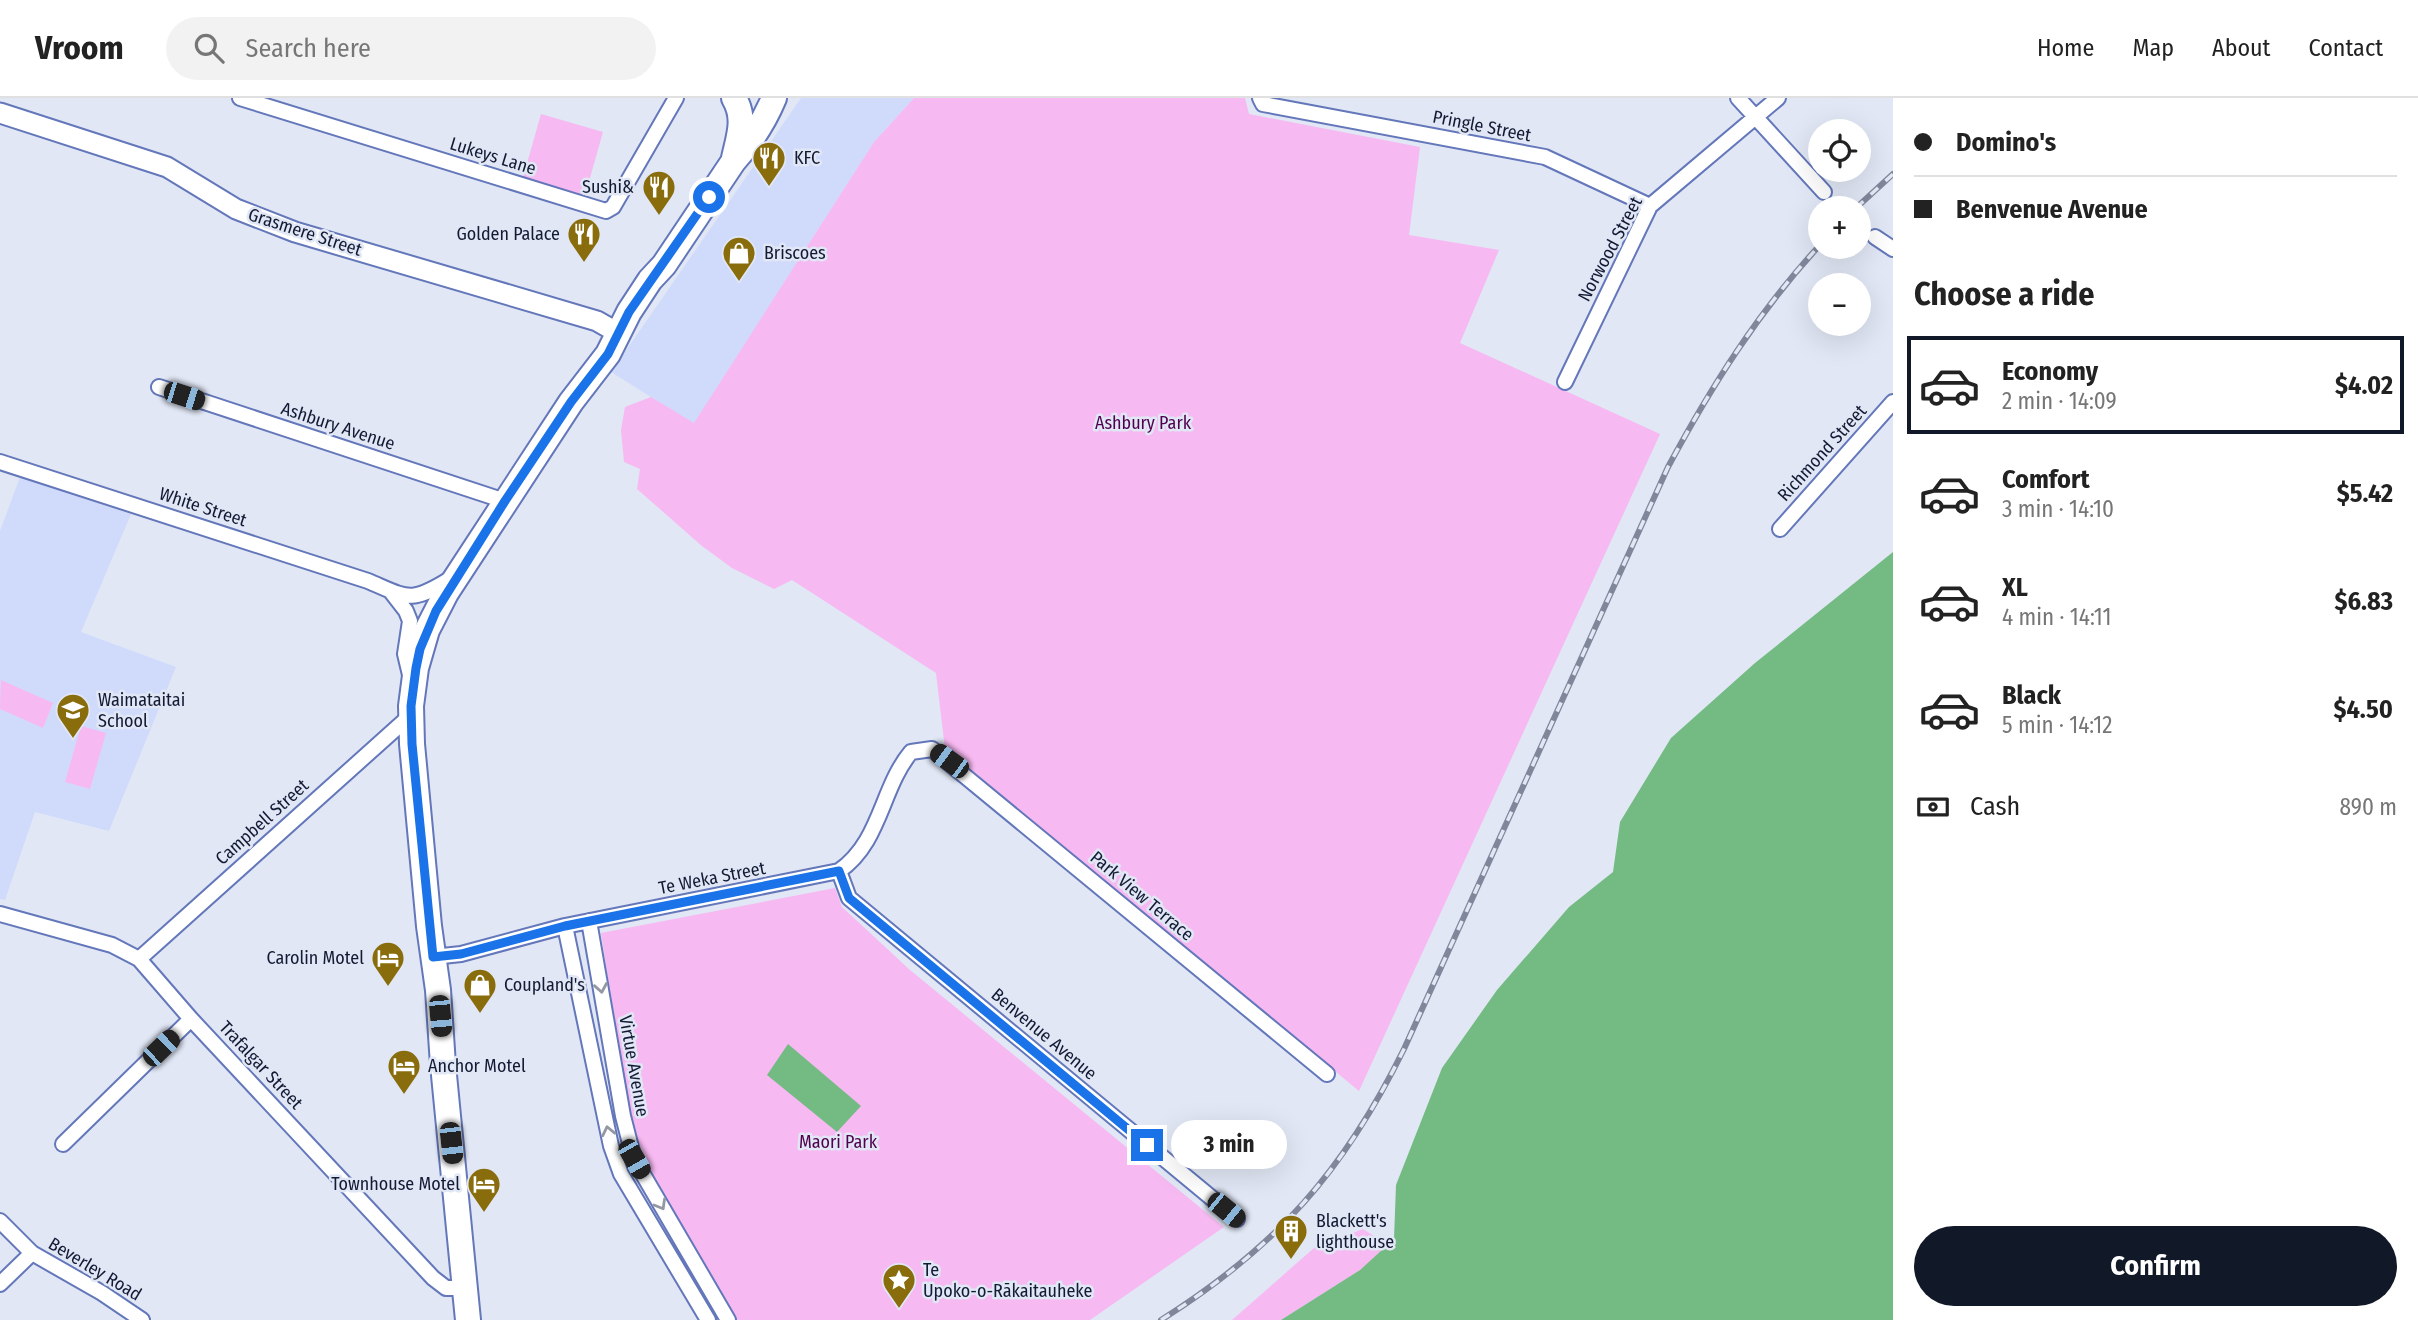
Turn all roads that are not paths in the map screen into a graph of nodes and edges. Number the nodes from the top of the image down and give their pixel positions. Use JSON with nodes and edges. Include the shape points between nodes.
{"nodes":[{"id":1,"x":240,"y":98,"type":"edge"},
{"id":2,"x":676,"y":98,"type":"edge"},
{"id":3,"x":734,"y":98,"type":"edge"},
{"id":4,"x":774,"y":98,"type":"edge"},
{"id":5,"x":1260,"y":98,"type":"edge"},
{"id":6,"x":1738,"y":98,"type":"edge"},
{"id":7,"x":1778,"y":98,"type":"edge"},
{"id":8,"x":0,"y":113,"type":"edge"},
{"id":9,"x":1756,"y":118,"type":"junction"},
{"id":10,"x":733,"y":162,"type":"junction"},
{"id":11,"x":1824,"y":192,"type":"dead end"},
{"id":12,"x":1650,"y":206,"type":"junction"},
{"id":13,"x":1875,"y":237,"type":"dead end"},
{"id":14,"x":1893,"y":249,"type":"edge"},
{"id":15,"x":618,"y":333,"type":"junction"},
{"id":16,"x":1564,"y":382,"type":"dead end"},
{"id":17,"x":159,"y":387,"type":"dead end"},
{"id":18,"x":1893,"y":402,"type":"edge"},
{"id":19,"x":0,"y":462,"type":"edge"},
{"id":20,"x":505,"y":501,"type":"junction"},
{"id":21,"x":1780,"y":529,"type":"dead end"},
{"id":22,"x":457,"y":575,"type":"junction"},
{"id":23,"x":392,"y":593,"type":"junction"},
{"id":24,"x":414,"y":687,"type":"junction"},
{"id":25,"x":411,"y":715,"type":"junction"},
{"id":26,"x":839,"y":871,"type":"junction"},
{"id":27,"x":0,"y":914,"type":"edge"},
{"id":28,"x":589,"y":921,"type":"junction"},
{"id":29,"x":565,"y":926,"type":"junction"},
{"id":30,"x":433,"y":957,"type":"junction"},
{"id":31,"x":139,"y":959,"type":"junction"},
{"id":32,"x":191,"y":1018,"type":"junction"},
{"id":33,"x":1326,"y":1074,"type":"dead end"},
{"id":34,"x":63,"y":1144,"type":"dead end"},
{"id":35,"x":1237,"y":1219,"type":"dead end"},
{"id":36,"x":0,"y":1221,"type":"edge"},
{"id":37,"x":32,"y":1254,"type":"junction"},
{"id":38,"x":0,"y":1284,"type":"edge"},
{"id":39,"x":463,"y":1288,"type":"junction"},
{"id":40,"x":142,"y":1320,"type":"edge"},
{"id":41,"x":468,"y":1320,"type":"edge"},
{"id":42,"x":708,"y":1320,"type":"edge"},
{"id":43,"x":727,"y":1320,"type":"edge"}],
"edges":[{"from":1,"to":2,"type":"street","name":"Lukeys Lane","via":[[606,211]]},
{"from":3,"to":10,"type":"highway","via":[[741,113]]},
{"from":4,"to":10,"type":"highway"},
{"from":5,"to":12,"type":"street","name":"Pringle Street","via":[[1263,104],[1545,157]]},
{"from":6,"to":9,"type":"street"},
{"from":7,"to":9,"type":"street","name":"Norwood Street"},
{"from":8,"to":15,"type":"street","name":"Grasmere Street","via":[[167,167],[236,209],[295,232],[597,321]]},
{"from":9,"to":11,"type":"street"},
{"from":9,"to":12,"type":"street","name":"Norwood Street"},
{"from":10,"to":15,"type":"highway"},
{"from":12,"to":16,"type":"street","name":"Norwood Street"},
{"from":13,"to":14,"type":"street"},
{"from":15,"to":20,"type":"highway"},
{"from":17,"to":20,"type":"street","name":"Ashbury Avenue"},
{"from":18,"to":21,"type":"street","name":"Richmond Street"},
{"from":19,"to":23,"type":"street","name":"White Street","via":[[368,581]]},
{"from":20,"to":22,"type":"highway"},
{"from":22,"to":23,"type":"street","name":"White Street","via":[[427,594]]},
{"from":22,"to":24,"type":"highway","via":[[427,630]]},
{"from":23,"to":24,"type":"street","via":[[411,621],[405,654]]},
{"from":24,"to":25,"type":"highway"},
{"from":25,"to":30,"type":"highway"},
{"from":25,"to":31,"type":"street","name":"Campbell Street"},
{"from":26,"to":28,"type":"street","name":"Te Weka Street"},
{"from":26,"to":33,"type":"street","name":"Park View Terrace","via":[[853,861],[870,837],[899,767],[911,752],[932,749]]},
{"from":26,"to":35,"type":"street","name":"Benvenue Avenue","via":[[849,898]]},
{"from":27,"to":31,"type":"street","name":"Trafalgar Street","via":[[112,945]]},
{"from":28,"to":29,"type":"street","name":"Te Weka Street"},
{"from":28,"to":43,"type":"street","name":"Virtue Avenue","one_way":true,"via":[[634,1159]]},
{"from":29,"to":30,"type":"street","name":"Te Weka Street"},
{"from":42,"to":29,"type":"street","one_way":true,"via":[[621,1174],[611,1146]]},
{"from":30,"to":39,"type":"highway"},
{"from":31,"to":32,"type":"street","name":"Trafalgar Street"},
{"from":32,"to":34,"type":"street"},
{"from":32,"to":39,"type":"street","name":"Trafalgar Street","via":[[433,1278],[446,1288]]},
{"from":36,"to":37,"type":"street","name":"Beverley Road"},
{"from":37,"to":38,"type":"street"},
{"from":37,"to":40,"type":"street","name":"Beverley Road"},
{"from":39,"to":41,"type":"highway"}]}
